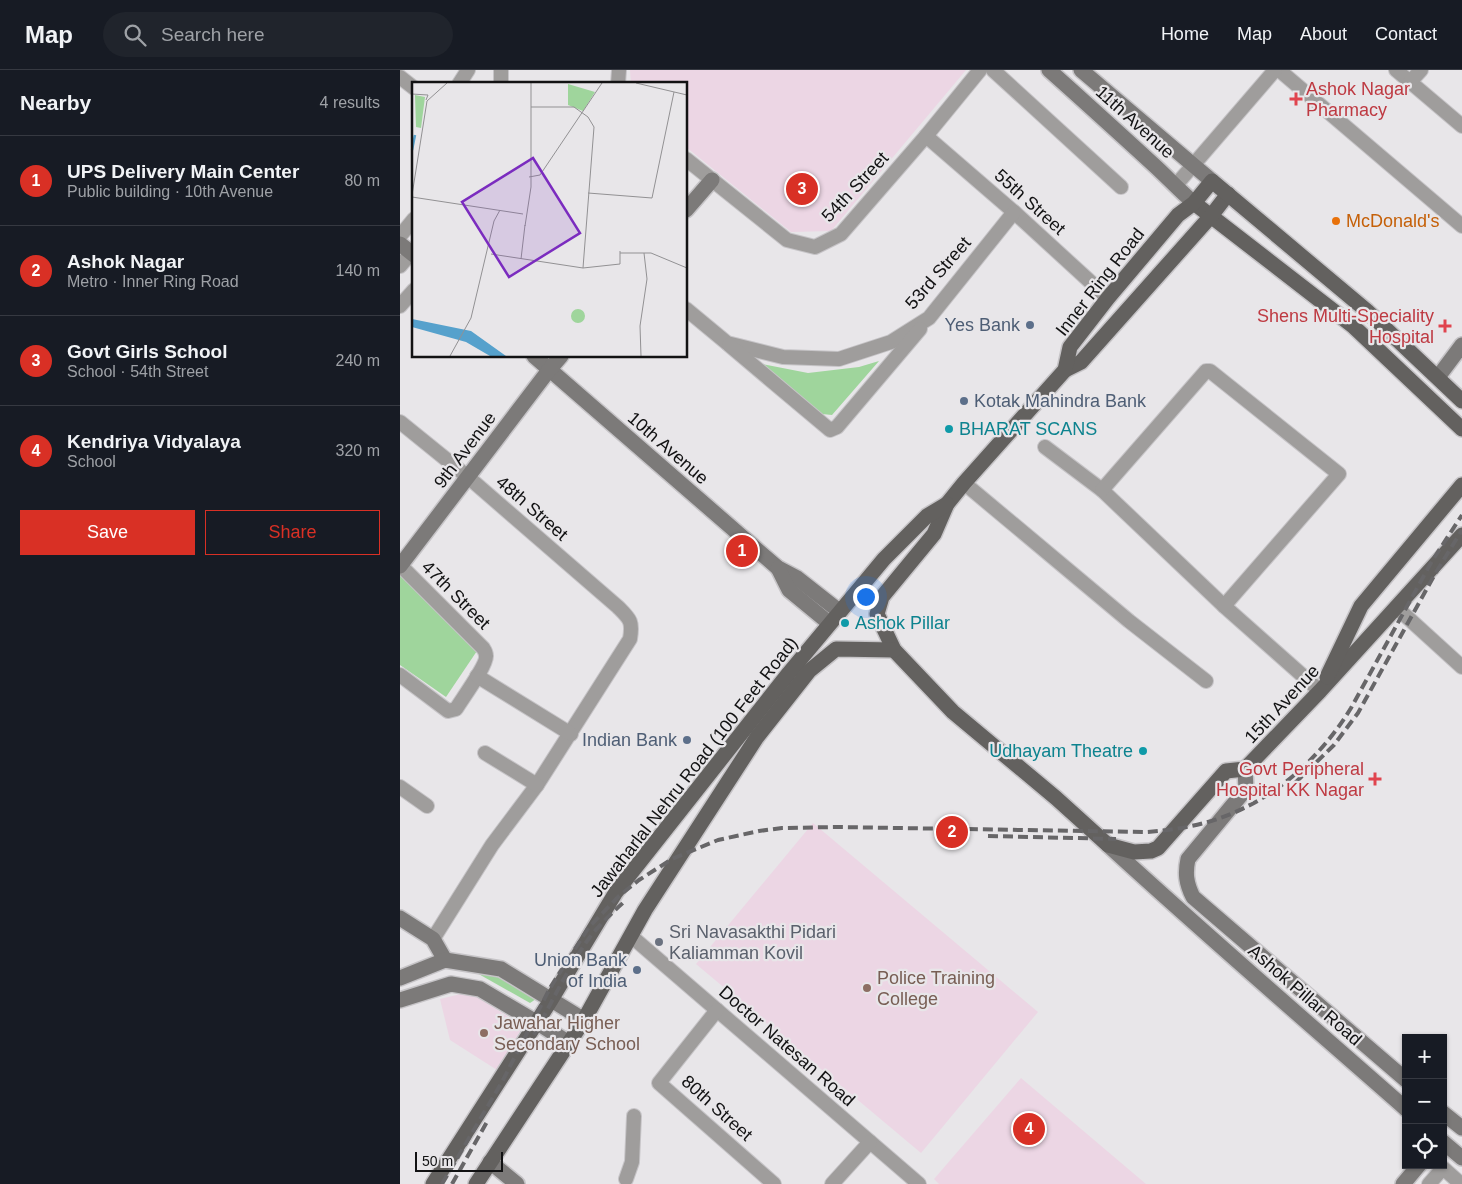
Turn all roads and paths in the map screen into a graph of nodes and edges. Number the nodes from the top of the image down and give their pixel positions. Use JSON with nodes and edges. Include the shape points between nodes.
{"nodes":[{"id":1,"x":468,"y":70,"type":"edge"},
{"id":2,"x":980,"y":70,"type":"edge"},
{"id":3,"x":993,"y":70,"type":"edge"},
{"id":4,"x":1049,"y":70,"type":"edge"},
{"id":5,"x":1081,"y":70,"type":"edge"},
{"id":6,"x":1277,"y":70,"type":"edge"},
{"id":7,"x":1396,"y":70,"type":"edge"},
{"id":8,"x":1421,"y":70,"type":"edge"},
{"id":9,"x":400,"y":77,"type":"edge"},
{"id":10,"x":460,"y":82,"type":"edge"},
{"id":11,"x":1410,"y":82,"type":"junction"},
{"id":12,"x":412,"y":86,"type":"edge"},
{"id":13,"x":1462,"y":126,"type":"edge"},
{"id":14,"x":926,"y":136,"type":"junction"},
{"id":15,"x":688,"y":161,"type":"edge"},
{"id":16,"x":1193,"y":166,"type":"junction"},
{"id":17,"x":712,"y":180,"type":"junction"},
{"id":18,"x":1212,"y":181,"type":"junction"},
{"id":19,"x":1121,"y":187,"type":"dead end"},
{"id":20,"x":1179,"y":189,"type":"junction"},
{"id":21,"x":1228,"y":194,"type":"junction"},
{"id":22,"x":1194,"y":203,"type":"junction"},
{"id":23,"x":688,"y":208,"type":"edge"},
{"id":24,"x":1014,"y":212,"type":"junction"},
{"id":25,"x":1178,"y":215,"type":"junction"},
{"id":26,"x":1211,"y":216,"type":"junction"},
{"id":27,"x":412,"y":221,"type":"edge"},
{"id":28,"x":1462,"y":226,"type":"edge"},
{"id":29,"x":400,"y":236,"type":"edge"},
{"id":30,"x":408,"y":250,"type":"edge"},
{"id":31,"x":400,"y":266,"type":"edge"},
{"id":32,"x":412,"y":292,"type":"edge"},
{"id":33,"x":1108,"y":298,"type":"junction"},
{"id":34,"x":400,"y":306,"type":"edge"},
{"id":35,"x":688,"y":311,"type":"edge"},
{"id":36,"x":1367,"y":311,"type":"junction"},
{"id":37,"x":929,"y":318,"type":"junction"},
{"id":38,"x":1353,"y":326,"type":"junction"},
{"id":39,"x":727,"y":343,"type":"junction"},
{"id":40,"x":1462,"y":344,"type":"edge"},
{"id":41,"x":536,"y":358,"type":"edge"},
{"id":42,"x":559,"y":358,"type":"edge"},
{"id":43,"x":549,"y":370,"type":"junction"},
{"id":44,"x":1065,"y":370,"type":"junction"},
{"id":45,"x":1438,"y":377,"type":"junction"},
{"id":46,"x":1462,"y":400,"type":"edge"},
{"id":47,"x":400,"y":422,"type":"edge"},
{"id":48,"x":1462,"y":429,"type":"edge"},
{"id":49,"x":1045,"y":446,"type":"dead end"},
{"id":50,"x":468,"y":477,"type":"junction"},
{"id":51,"x":964,"y":483,"type":"junction"},
{"id":52,"x":1462,"y":485,"type":"edge"},
{"id":53,"x":1102,"y":490,"type":"junction"},
{"id":54,"x":947,"y":504,"type":"junction"},
{"id":55,"x":1462,"y":535,"type":"edge"},
{"id":56,"x":884,"y":559,"type":"joint"},
{"id":57,"x":400,"y":566,"type":"edge"},
{"id":58,"x":778,"y":568,"type":"junction"},
{"id":59,"x":1224,"y":606,"type":"junction"},
{"id":60,"x":1396,"y":607,"type":"junction"},
{"id":61,"x":839,"y":611,"type":"junction"},
{"id":62,"x":829,"y":624,"type":"junction"},
{"id":63,"x":894,"y":650,"type":"junction"},
{"id":64,"x":1462,"y":668,"type":"edge"},
{"id":65,"x":400,"y":675,"type":"edge"},
{"id":66,"x":477,"y":676,"type":"junction"},
{"id":67,"x":1206,"y":681,"type":"dead end"},
{"id":68,"x":1320,"y":691,"type":"junction"},
{"id":69,"x":571,"y":734,"type":"junction"},
{"id":70,"x":485,"y":753,"type":"dead end"},
{"id":71,"x":1245,"y":769,"type":"junction"},
{"id":72,"x":537,"y":785,"type":"junction"},
{"id":73,"x":400,"y":787,"type":"edge"},
{"id":74,"x":427,"y":806,"type":"dead end"},
{"id":75,"x":1108,"y":845,"type":"junction"},
{"id":76,"x":400,"y":918,"type":"edge"},
{"id":77,"x":631,"y":936,"type":"junction"},
{"id":78,"x":433,"y":939,"type":"junction"},
{"id":79,"x":446,"y":960,"type":"junction"},
{"id":80,"x":400,"y":978,"type":"edge"},
{"id":81,"x":1290,"y":979,"type":"junction"},
{"id":82,"x":1275,"y":994,"type":"junction"},
{"id":83,"x":400,"y":1000,"type":"edge"},
{"id":84,"x":551,"y":1000,"type":"junction"},
{"id":85,"x":717,"y":1010,"type":"junction"},
{"id":86,"x":584,"y":1020,"type":"junction"},
{"id":87,"x":536,"y":1022,"type":"junction"},
{"id":88,"x":569,"y":1044,"type":"junction"},
{"id":89,"x":1405,"y":1079,"type":"edge"},
{"id":90,"x":1402,"y":1105,"type":"edge"},
{"id":91,"x":1447,"y":1115,"type":"edge"},
{"id":92,"x":634,"y":1116,"type":"dead end"},
{"id":93,"x":1459,"y":1125,"type":"edge"},
{"id":94,"x":1447,"y":1134,"type":"edge"},
{"id":95,"x":870,"y":1142,"type":"junction"},
{"id":96,"x":1447,"y":1145,"type":"edge"},
{"id":97,"x":1462,"y":1158,"type":"edge"},
{"id":98,"x":490,"y":1162,"type":"junction"},
{"id":99,"x":1416,"y":1169,"type":"edge"},
{"id":100,"x":626,"y":1182,"type":"edge"},
{"id":101,"x":433,"y":1184,"type":"edge"},
{"id":102,"x":476,"y":1184,"type":"edge"},
{"id":103,"x":517,"y":1184,"type":"edge"},
{"id":104,"x":774,"y":1184,"type":"edge"},
{"id":105,"x":832,"y":1184,"type":"edge"},
{"id":106,"x":920,"y":1184,"type":"edge"},
{"id":107,"x":1403,"y":1184,"type":"edge"},
{"id":108,"x":1429,"y":1184,"type":"edge"},
{"id":109,"x":1461,"y":1184,"type":"edge"}],
"edges":[{"from":1,"to":10,"type":"street"},
{"from":2,"to":14,"type":"street","name":"54th Street"},
{"from":3,"to":19,"type":"street"},
{"from":4,"to":20,"type":"main road","name":"11th Avenue"},
{"from":5,"to":16,"type":"main road","name":"11th Avenue"},
{"from":6,"to":16,"type":"street"},
{"from":6,"to":28,"type":"street"},
{"from":7,"to":11,"type":"street"},
{"from":8,"to":11,"type":"street"},
{"from":9,"to":12,"type":"street"},
{"from":11,"to":13,"type":"street"},
{"from":14,"to":17,"type":"street","name":"54th Street","via":[[841,234],[816,247],[787,240]]},
{"from":14,"to":24,"type":"street","name":"55th Street"},
{"from":15,"to":17,"type":"street","name":"54th Street"},
{"from":16,"to":18,"type":"main road","name":"11th Avenue"},
{"from":16,"to":20,"type":"street"},
{"from":17,"to":23,"type":"main road"},
{"from":18,"to":21,"type":"main road","name":"11th Avenue"},
{"from":18,"to":22,"type":"main road","name":"Inner Ring Road"},
{"from":20,"to":22,"type":"main road","name":"11th Avenue"},
{"from":20,"to":25,"type":"main road","via":[[1181,207]]},
{"from":21,"to":26,"type":"main road"},
{"from":21,"to":36,"type":"main road","name":"11th Avenue"},
{"from":22,"to":25,"type":"main road","name":"Inner Ring Road"},
{"from":22,"to":26,"type":"main road"},
{"from":24,"to":33,"type":"street","name":"55th Street"},
{"from":24,"to":37,"type":"street","name":"53rd Street"},
{"from":25,"to":33,"type":"main road","name":"Inner Ring Road"},
{"from":26,"to":38,"type":"main road"},
{"from":26,"to":44,"type":"main road","via":[[1081,362]]},
{"from":27,"to":29,"type":"street"},
{"from":30,"to":31,"type":"street"},
{"from":32,"to":34,"type":"street"},
{"from":33,"to":44,"type":"main road","name":"Inner Ring Road","via":[[1070,347]]},
{"from":35,"to":39,"type":"street","name":"53rd Street"},
{"from":36,"to":38,"type":"main road"},
{"from":36,"to":45,"type":"main road","name":"11th Avenue"},
{"from":37,"to":39,"type":"street","name":"53rd Street","via":[[891,342],[839,359],[783,358]]},
{"from":37,"to":39,"type":"street","via":[[837,427],[830,430]]},
{"from":38,"to":48,"type":"main road"},
{"from":40,"to":45,"type":"main road"},
{"from":41,"to":43,"type":"main road","name":"10th Avenue"},
{"from":42,"to":43,"type":"main road","name":"9th Avenue"},
{"from":43,"to":50,"type":"main road","name":"9th Avenue"},
{"from":43,"to":58,"type":"main road","name":"10th Avenue"},
{"from":44,"to":51,"type":"main road","name":"Inner Ring Road"},
{"from":45,"to":46,"type":"main road","name":"11th Avenue"},
{"from":47,"to":50,"type":"street","name":"48th Street"},
{"from":49,"to":53,"type":"street"},
{"from":50,"to":57,"type":"main road","name":"9th Avenue"},
{"from":50,"to":69,"type":"street","name":"48th Street","via":[[630,619],[630,639]]},
{"from":51,"to":54,"type":"main road","name":"Inner Ring Road"},
{"from":51,"to":67,"type":"street"},
{"from":52,"to":68,"type":"main road","via":[[1361,606]]},
{"from":53,"to":59,"type":"street"},
{"from":53,"to":59,"type":"street","via":[[1206,371],[1213,373],[1339,474]]},
{"from":54,"to":56,"type":"main road","name":"Inner Ring Road","via":[[927,516]]},
{"from":54,"to":63,"type":"main road","name":"Inner Ring Road","via":[[934,534],[882,597],[876,614]]},
{"from":55,"to":60,"type":"main road","name":"15th Avenue"},
{"from":56,"to":61,"type":"main road","name":"Jawaharlal Nehru Road (100 Feet Road)"},
{"from":57,"to":66,"type":"street","name":"47th Street","via":[[486,652]]},
{"from":58,"to":61,"type":"main road","via":[[797,578]]},
{"from":58,"to":62,"type":"main road","via":[[789,590]]},
{"from":59,"to":68,"type":"street"},
{"from":60,"to":64,"type":"street"},
{"from":60,"to":68,"type":"main road","name":"15th Avenue"},
{"from":61,"to":62,"type":"main road","name":"Jawaharlal Nehru Road (100 Feet Road)"},
{"from":62,"to":84,"type":"main road","name":"Jawaharlal Nehru Road (100 Feet Road)","via":[[616,892]]},
{"from":63,"to":75,"type":"main road","name":"Inner Ring Road","via":[[953,712]]},
{"from":63,"to":77,"type":"main road","name":"Jawaharlal Nehru Road (100 Feet Road)","via":[[836,649],[809,671],[757,738]]},
{"from":65,"to":66,"type":"street","via":[[448,711],[456,709]]},
{"from":66,"to":69,"type":"street"},
{"from":68,"to":71,"type":"main road","name":"15th Avenue"},
{"from":69,"to":72,"type":"street"},
{"from":70,"to":72,"type":"street"},
{"from":71,"to":75,"type":"main road","name":"15th Avenue","via":[[1226,771],[1151,852],[1126,851]]},
{"from":71,"to":81,"type":"main road","name":"Ashok Pillar Road","via":[[1246,789],[1188,859],[1186,878],[1193,896]]},
{"from":72,"to":78,"type":"street","via":[[492,845]]},
{"from":73,"to":74,"type":"street"},
{"from":75,"to":82,"type":"main road","name":"Ashok Pillar Road"},
{"from":76,"to":78,"type":"main road"},
{"from":77,"to":85,"type":"street","name":"Doctor Natesan Road"},
{"from":77,"to":86,"type":"main road","name":"Jawaharlal Nehru Road (100 Feet Road)"},
{"from":78,"to":79,"type":"main road"},
{"from":79,"to":80,"type":"main road"},
{"from":79,"to":84,"type":"main road","via":[[501,969]]},
{"from":81,"to":82,"type":"main road"},
{"from":81,"to":89,"type":"main road","name":"Ashok Pillar Road"},
{"from":82,"to":90,"type":"main road","name":"Ashok Pillar Road"},
{"from":83,"to":87,"type":"main road","via":[[452,984],[480,989]]},
{"from":84,"to":86,"type":"main road"},
{"from":84,"to":87,"type":"main road","name":"Jawaharlal Nehru Road (100 Feet Road)"},
{"from":85,"to":95,"type":"street","name":"Doctor Natesan Road"},
{"from":85,"to":104,"type":"street","name":"80th Street","via":[[659,1083]]},
{"from":86,"to":88,"type":"main road","name":"Jawaharlal Nehru Road (100 Feet Road)"},
{"from":87,"to":88,"type":"main road"},
{"from":87,"to":101,"type":"main road","name":"Jawaharlal Nehru Road (100 Feet Road)"},
{"from":88,"to":98,"type":"main road","name":"Jawaharlal Nehru Road (100 Feet Road)"},
{"from":91,"to":93,"type":"main road"},
{"from":92,"to":100,"type":"street","via":[[632,1162]]},
{"from":93,"to":94,"type":"main road"},
{"from":95,"to":105,"type":"street"},
{"from":95,"to":106,"type":"street","name":"Doctor Natesan Road"},
{"from":96,"to":97,"type":"main road"},
{"from":98,"to":102,"type":"main road","name":"Jawaharlal Nehru Road (100 Feet Road)"},
{"from":98,"to":103,"type":"main road"},
{"from":99,"to":107,"type":"main road"},
{"from":108,"to":109,"type":"street","via":[[1443,1168]]}]}
